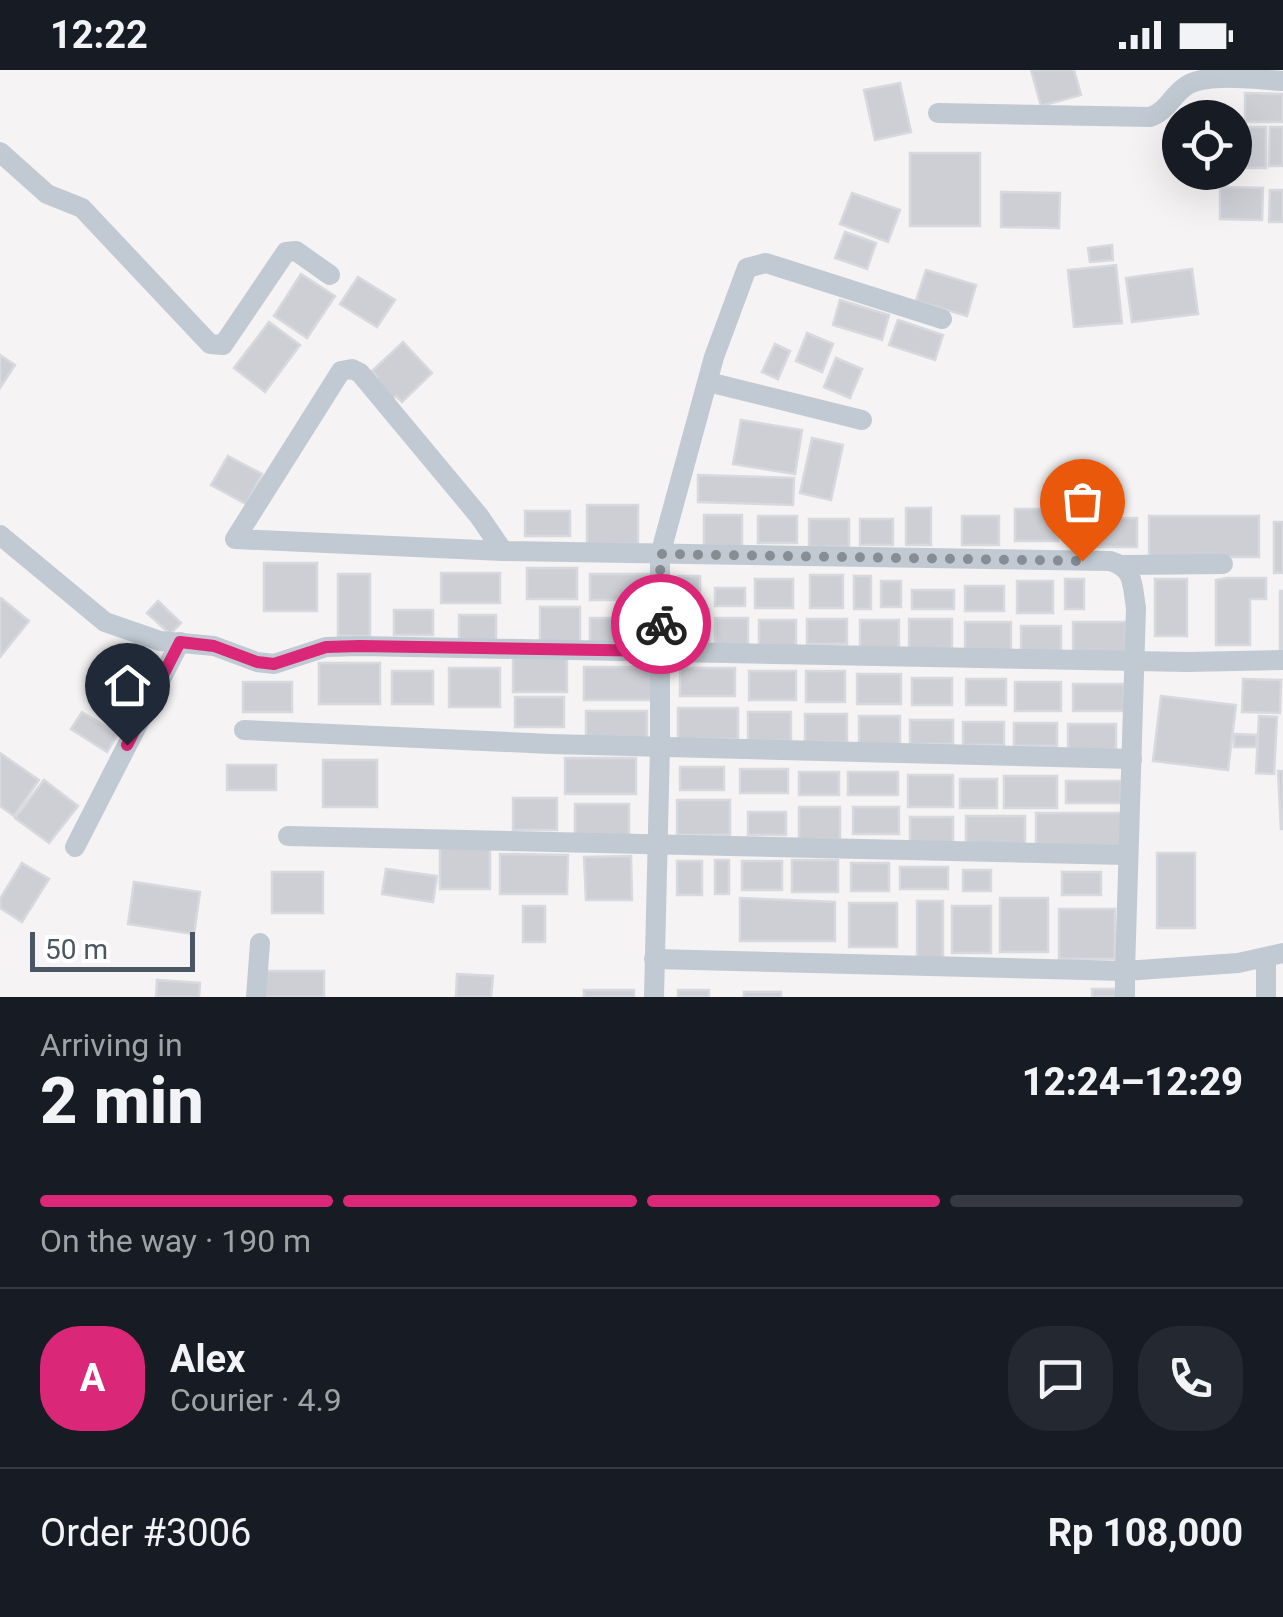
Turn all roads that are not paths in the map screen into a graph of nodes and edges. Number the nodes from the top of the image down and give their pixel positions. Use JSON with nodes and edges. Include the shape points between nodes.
{"nodes":[{"id":1,"x":1283,"y":81,"type":"edge"},
{"id":2,"x":938,"y":113,"type":"dead end"},
{"id":3,"x":0,"y":152,"type":"edge"},
{"id":4,"x":330,"y":275,"type":"dead end"},
{"id":5,"x":942,"y":319,"type":"dead end"},
{"id":6,"x":708,"y":382,"type":"junction"},
{"id":7,"x":862,"y":420,"type":"dead end"},
{"id":8,"x":0,"y":535,"type":"edge"},
{"id":9,"x":504,"y":551,"type":"junction"},
{"id":10,"x":660,"y":554,"type":"junction"},
{"id":11,"x":1223,"y":564,"type":"dead end"},
{"id":12,"x":1124,"y":565,"type":"junction"},
{"id":13,"x":180,"y":642,"type":"junction"},
{"id":14,"x":660,"y":651,"type":"junction"},
{"id":15,"x":1283,"y":660,"type":"edge"},
{"id":16,"x":1134,"y":661,"type":"junction"},
{"id":17,"x":244,"y":730,"type":"dead end"},
{"id":18,"x":660,"y":746,"type":"junction"},
{"id":19,"x":1132,"y":759,"type":"junction"},
{"id":20,"x":288,"y":836,"type":"dead end"},
{"id":21,"x":656,"y":844,"type":"junction"},
{"id":22,"x":75,"y":847,"type":"dead end"},
{"id":23,"x":1128,"y":855,"type":"junction"},
{"id":24,"x":260,"y":943,"type":"dead end"},
{"id":25,"x":1274,"y":955,"type":"edge"},
{"id":26,"x":654,"y":959,"type":"junction"},
{"id":27,"x":1125,"y":971,"type":"junction"},
{"id":28,"x":256,"y":997,"type":"edge"},
{"id":29,"x":654,"y":997,"type":"edge"},
{"id":30,"x":1125,"y":997,"type":"edge"},
{"id":31,"x":1266,"y":997,"type":"edge"}],
"edges":[{"from":1,"to":2,"type":"street","via":[[1200,80],[1150,117]]},
{"from":3,"to":4,"type":"street","via":[[48,194],[82,208],[210,344],[224,345],[286,252],[296,251]]},
{"from":5,"to":6,"type":"street","via":[[755,264],[746,268]]},
{"from":6,"to":7,"type":"street"},
{"from":6,"to":10,"type":"street"},
{"from":8,"to":13,"type":"street","via":[[105,622]]},
{"from":9,"to":9,"type":"street","via":[[292,542],[234,539],[340,371],[352,369]]},
{"from":9,"to":10,"type":"street"},
{"from":10,"to":12,"type":"street"},
{"from":10,"to":14,"type":"street"},
{"from":11,"to":12,"type":"street"},
{"from":12,"to":16,"type":"street","via":[[1136,608]]},
{"from":13,"to":14,"type":"street","via":[[274,664],[326,647]]},
{"from":13,"to":22,"type":"street"},
{"from":14,"to":16,"type":"street"},
{"from":14,"to":18,"type":"street"},
{"from":15,"to":16,"type":"street"},
{"from":16,"to":19,"type":"street"},
{"from":17,"to":18,"type":"street"},
{"from":18,"to":19,"type":"street"},
{"from":18,"to":21,"type":"street"},
{"from":19,"to":23,"type":"street"},
{"from":20,"to":21,"type":"street"},
{"from":21,"to":23,"type":"street"},
{"from":21,"to":26,"type":"street"},
{"from":23,"to":27,"type":"street"},
{"from":24,"to":28,"type":"street"},
{"from":25,"to":27,"type":"street"},
{"from":25,"to":31,"type":"street"},
{"from":26,"to":27,"type":"street"},
{"from":26,"to":29,"type":"street"},
{"from":27,"to":30,"type":"street"}]}
